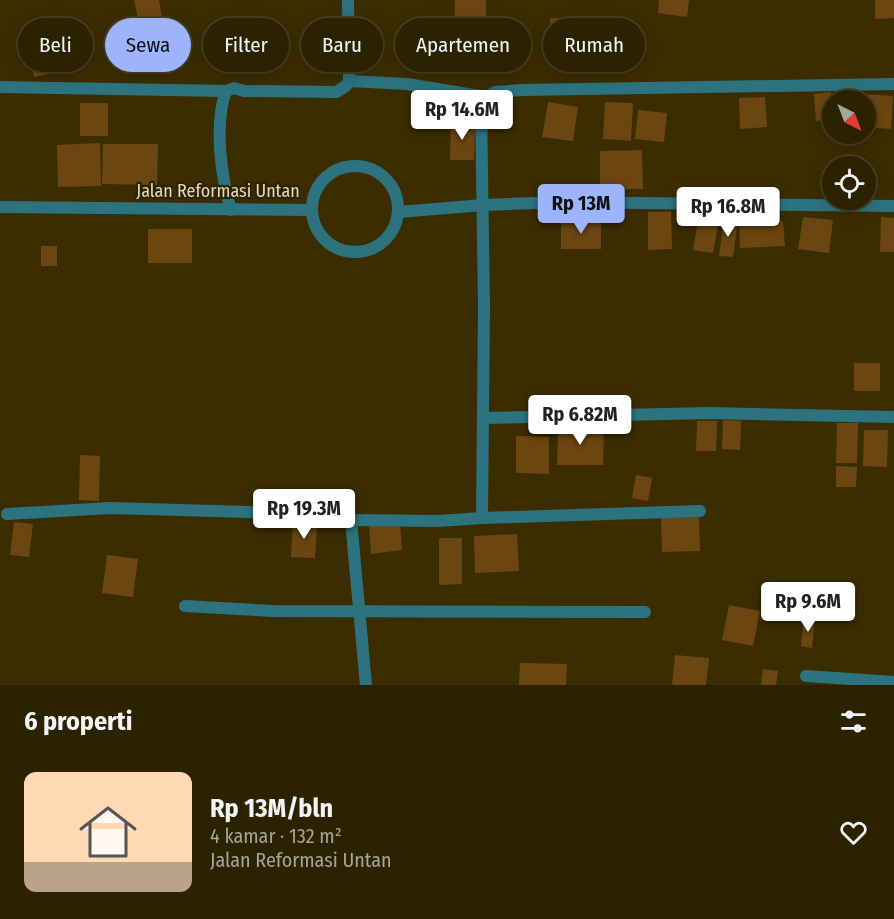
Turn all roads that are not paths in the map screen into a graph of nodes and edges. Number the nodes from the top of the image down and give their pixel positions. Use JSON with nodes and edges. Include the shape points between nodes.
{"nodes":[{"id":1,"x":348,"y":0,"type":"edge"},
{"id":2,"x":349,"y":81,"type":"junction"},
{"id":3,"x":894,"y":84,"type":"edge"},
{"id":4,"x":0,"y":87,"type":"edge"},
{"id":5,"x":226,"y":92,"type":"junction"},
{"id":6,"x":486,"y":97,"type":"junction"},
{"id":7,"x":483,"y":205,"type":"junction"},
{"id":8,"x":894,"y":206,"type":"edge"},
{"id":9,"x":0,"y":207,"type":"edge"},
{"id":10,"x":231,"y":210,"type":"junction"},
{"id":11,"x":312,"y":210,"type":"junction"},
{"id":12,"x":399,"y":212,"type":"junction"},
{"id":13,"x":894,"y":417,"type":"edge"},
{"id":14,"x":483,"y":418,"type":"junction"},
{"id":15,"x":700,"y":511,"type":"dead end"},
{"id":16,"x":7,"y":514,"type":"dead end"},
{"id":17,"x":482,"y":518,"type":"junction"},
{"id":18,"x":351,"y":520,"type":"junction"},
{"id":19,"x":184,"y":606,"type":"dead end"},
{"id":20,"x":359,"y":612,"type":"junction"},
{"id":21,"x":645,"y":612,"type":"dead end"},
{"id":22,"x":806,"y":676,"type":"dead end"},
{"id":23,"x":894,"y":682,"type":"edge"},
{"id":24,"x":366,"y":685,"type":"edge"}],
"edges":[{"from":1,"to":2,"type":"street"},
{"from":2,"to":5,"type":"street","via":[[336,92],[234,88]]},
{"from":2,"to":6,"type":"street","via":[[407,84]]},
{"from":3,"to":6,"type":"street","via":[[523,90],[495,92]]},
{"from":4,"to":5,"type":"street"},
{"from":5,"to":10,"type":"street","via":[[222,102],[221,154],[223,184]]},
{"from":6,"to":7,"type":"street","via":[[481,105]]},
{"from":7,"to":8,"type":"street","via":[[559,202]]},
{"from":7,"to":12,"type":"street"},
{"from":7,"to":14,"type":"street"},
{"from":9,"to":10,"type":"street","name":"Jalan Reformasi Untan"},
{"from":10,"to":11,"type":"street","name":"Jalan Reformasi Untan"},
{"from":11,"to":12,"type":"street","name":"Jalan Reformasi Untan","via":[[315,226],[324,240],[338,250],[354,253],[385,242],[395,228]]},
{"from":11,"to":12,"type":"street","via":[[315,193],[325,178],[339,169],[357,166],[374,170],[388,180],[397,195]]},
{"from":13,"to":14,"type":"street","via":[[710,413]]},
{"from":14,"to":17,"type":"street"},
{"from":15,"to":17,"type":"street"},
{"from":16,"to":18,"type":"street","via":[[110,508]]},
{"from":17,"to":18,"type":"street"},
{"from":18,"to":20,"type":"street"},
{"from":19,"to":20,"type":"street"},
{"from":20,"to":21,"type":"street"},
{"from":20,"to":24,"type":"street"},
{"from":22,"to":23,"type":"street"}]}
